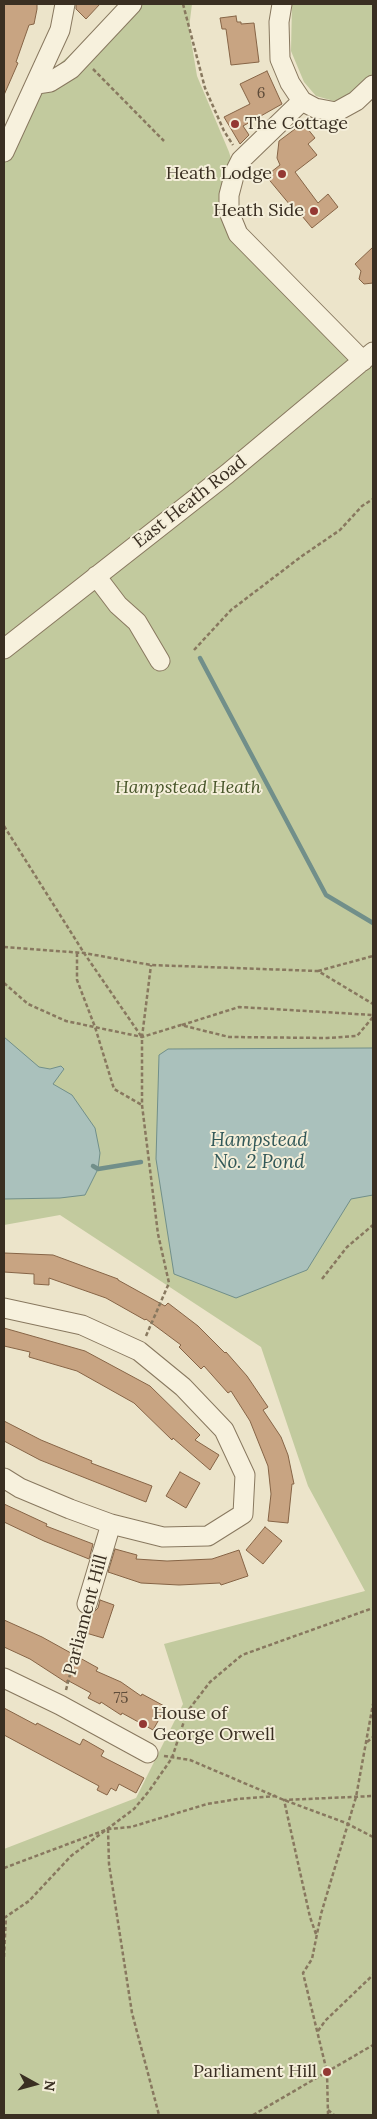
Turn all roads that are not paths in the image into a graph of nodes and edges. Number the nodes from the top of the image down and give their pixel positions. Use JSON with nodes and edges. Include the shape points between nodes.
{"nodes":[{"id":1,"x":65,"y":4,"type":"edge"},
{"id":2,"x":132,"y":4,"type":"edge"},
{"id":3,"x":282,"y":4,"type":"edge"},
{"id":4,"x":37,"y":84,"type":"junction"},
{"id":5,"x":373,"y":85,"type":"edge"},
{"id":6,"x":302,"y":101,"type":"junction"},
{"id":7,"x":4,"y":152,"type":"edge"},
{"id":8,"x":368,"y":356,"type":"edge"},
{"id":9,"x":96,"y":576,"type":"junction"},
{"id":10,"x":4,"y":649,"type":"edge"},
{"id":11,"x":160,"y":661,"type":"dead end"},
{"id":12,"x":4,"y":1308,"type":"edge"},
{"id":13,"x":4,"y":1478,"type":"edge"},
{"id":14,"x":111,"y":1524,"type":"junction"},
{"id":15,"x":87,"y":1604,"type":"road end"},
{"id":16,"x":4,"y":1678,"type":"edge"},
{"id":17,"x":148,"y":1753,"type":"road end"}],
"edges":[{"from":1,"to":4,"type":"street","via":[[60,30]]},
{"from":2,"to":4,"type":"street","via":[[71,69],[50,82]]},
{"from":3,"to":6,"type":"street","via":[[280,59]]},
{"from":4,"to":7,"type":"street"},
{"from":5,"to":6,"type":"street","via":[[356,101],[336,112],[315,108]]},
{"from":6,"to":8,"type":"street","via":[[241,160],[229,195],[230,212],[238,234]]},
{"from":8,"to":9,"type":"street","name":"East Heath Road","via":[[227,474]]},
{"from":9,"to":10,"type":"street","name":"East Heath Road"},
{"from":9,"to":11,"type":"street","via":[[118,605],[137,622]]},
{"from":12,"to":14,"type":"street","via":[[82,1325],[139,1351],[183,1387],[224,1430],[244,1475],[243,1514],[208,1536],[163,1537]]},
{"from":13,"to":14,"type":"street","via":[[20,1488]]},
{"from":14,"to":15,"type":"street","name":"Parliament Hill"},
{"from":16,"to":17,"type":"street"}]}
